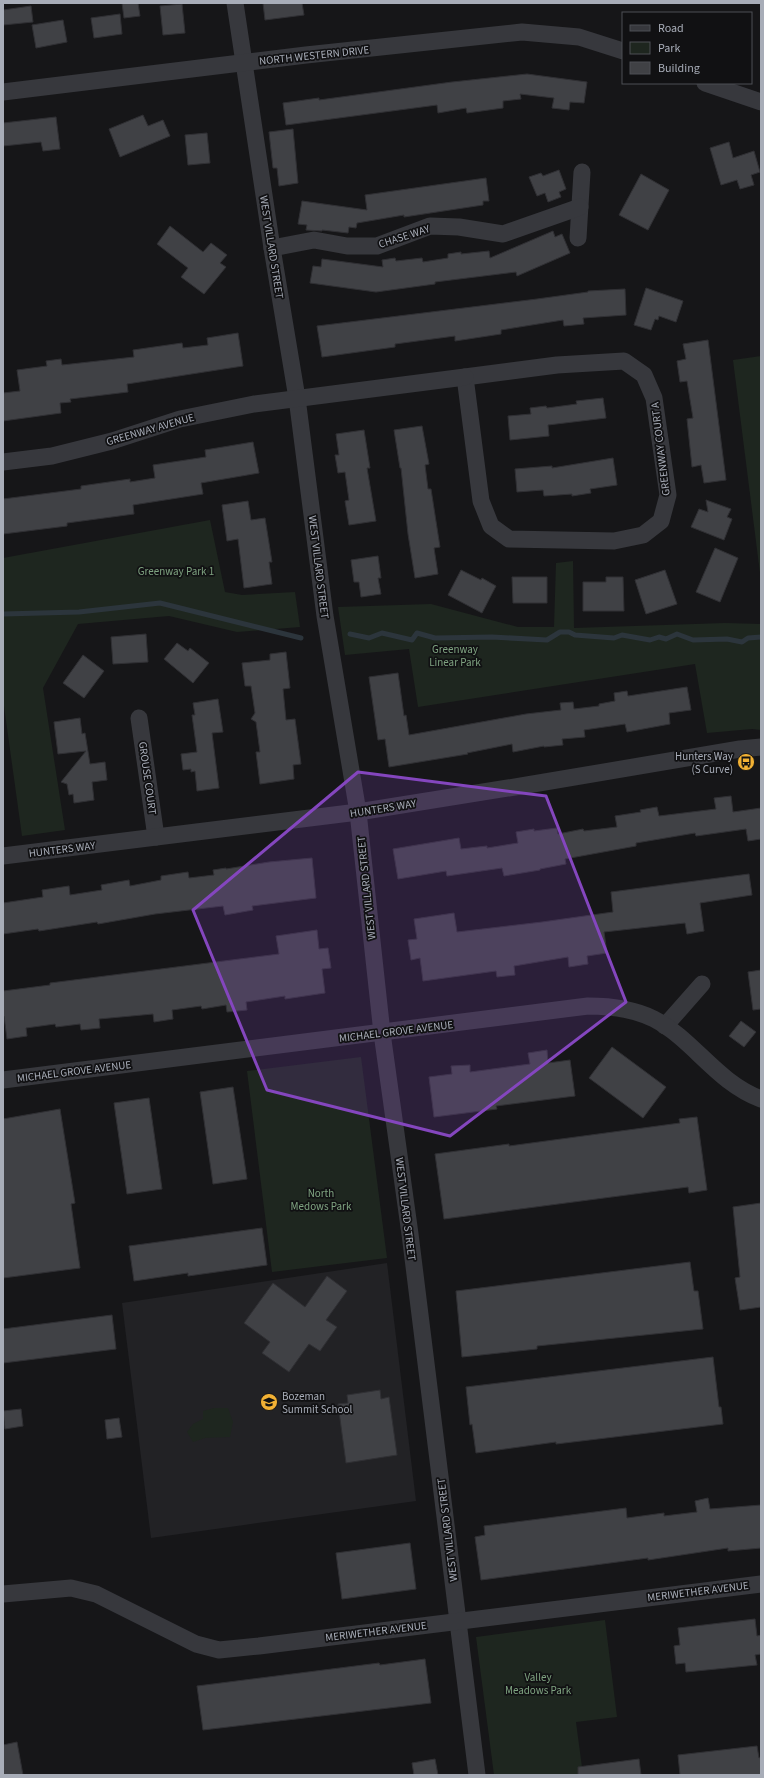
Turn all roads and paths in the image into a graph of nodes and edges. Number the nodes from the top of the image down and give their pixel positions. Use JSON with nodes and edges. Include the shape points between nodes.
{"nodes":[{"id":1,"x":235,"y":3,"type":"edge"},
{"id":2,"x":622,"y":51,"type":"edge"},
{"id":3,"x":243,"y":62,"type":"junction"},
{"id":4,"x":708,"y":84,"type":"edge"},
{"id":5,"x":3,"y":92,"type":"edge"},
{"id":6,"x":761,"y":102,"type":"edge"},
{"id":7,"x":582,"y":172,"type":"dead end"},
{"id":8,"x":580,"y":207,"type":"junction"},
{"id":9,"x":578,"y":238,"type":"dead end"},
{"id":10,"x":272,"y":248,"type":"junction"},
{"id":11,"x":465,"y":377,"type":"junction"},
{"id":12,"x":297,"y":398,"type":"junction"},
{"id":13,"x":3,"y":462,"type":"edge"},
{"id":14,"x":139,"y":718,"type":"dead end"},
{"id":15,"x":761,"y":747,"type":"edge"},
{"id":16,"x":358,"y":812,"type":"junction"},
{"id":17,"x":156,"y":837,"type":"junction"},
{"id":18,"x":3,"y":856,"type":"edge"},
{"id":19,"x":702,"y":984,"type":"dead end"},
{"id":20,"x":665,"y":1026,"type":"junction"},
{"id":21,"x":382,"y":1032,"type":"junction"},
{"id":22,"x":3,"y":1080,"type":"edge"},
{"id":23,"x":761,"y":1099,"type":"edge"},
{"id":24,"x":761,"y":1584,"type":"edge"},
{"id":25,"x":3,"y":1594,"type":"edge"},
{"id":26,"x":457,"y":1620,"type":"junction"},
{"id":27,"x":477,"y":1775,"type":"edge"}],
"edges":[{"from":1,"to":3,"type":"street","name":"WEST VILLARD STREET"},
{"from":2,"to":3,"type":"street","name":"NORTH WESTERN DRIVE","via":[[579,37],[522,32]]},
{"from":3,"to":5,"type":"street","name":"NORTH WESTERN DRIVE"},
{"from":3,"to":10,"type":"street","name":"WEST VILLARD STREET"},
{"from":4,"to":6,"type":"street"},
{"from":7,"to":8,"type":"street"},
{"from":8,"to":9,"type":"street"},
{"from":8,"to":10,"type":"street","name":"CHASE WAY","via":[[503,234],[459,227],[430,226],[377,246],[347,246],[314,240]]},
{"from":10,"to":12,"type":"street","name":"WEST VILLARD STREET"},
{"from":11,"to":11,"type":"street","name":"GREENWAY COURT A","via":[[557,365],[624,361],[644,375],[654,398],[668,495],[660,521],[643,535],[614,541],[509,539],[491,526],[481,501]]},
{"from":11,"to":12,"type":"street","name":"GREENWAY COURT A"},
{"from":12,"to":13,"type":"street","name":"GREENWAY AVENUE","via":[[180,419],[105,443],[52,456]]},
{"from":12,"to":16,"type":"street","name":"WEST VILLARD STREET","via":[[325,616]]},
{"from":14,"to":17,"type":"street","name":"GROUSE COURT"},
{"from":15,"to":16,"type":"street","name":"HUNTERS WAY"},
{"from":16,"to":17,"type":"street","name":"HUNTERS WAY"},
{"from":16,"to":21,"type":"street","name":"WEST VILLARD STREET"},
{"from":17,"to":18,"type":"street","name":"HUNTERS WAY"},
{"from":19,"to":20,"type":"street"},
{"from":20,"to":21,"type":"street","name":"MICHAEL GROVE AVENUE","via":[[653,1018],[620,1008],[588,1006]]},
{"from":20,"to":23,"type":"street","name":"MICHAEL GROVE AVENUE","via":[[722,1076],[738,1088]]},
{"from":21,"to":22,"type":"street","name":"MICHAEL GROVE AVENUE"},
{"from":21,"to":26,"type":"street","name":"WEST VILLARD STREET","via":[[410,1234]]},
{"from":24,"to":26,"type":"street","name":"MERIWETHER AVENUE"},
{"from":25,"to":26,"type":"street","name":"MERIWETHER AVENUE","via":[[70,1588],[96,1594],[196,1644],[219,1650]]},
{"from":26,"to":27,"type":"street","name":"WEST VILLARD STREET"}]}
